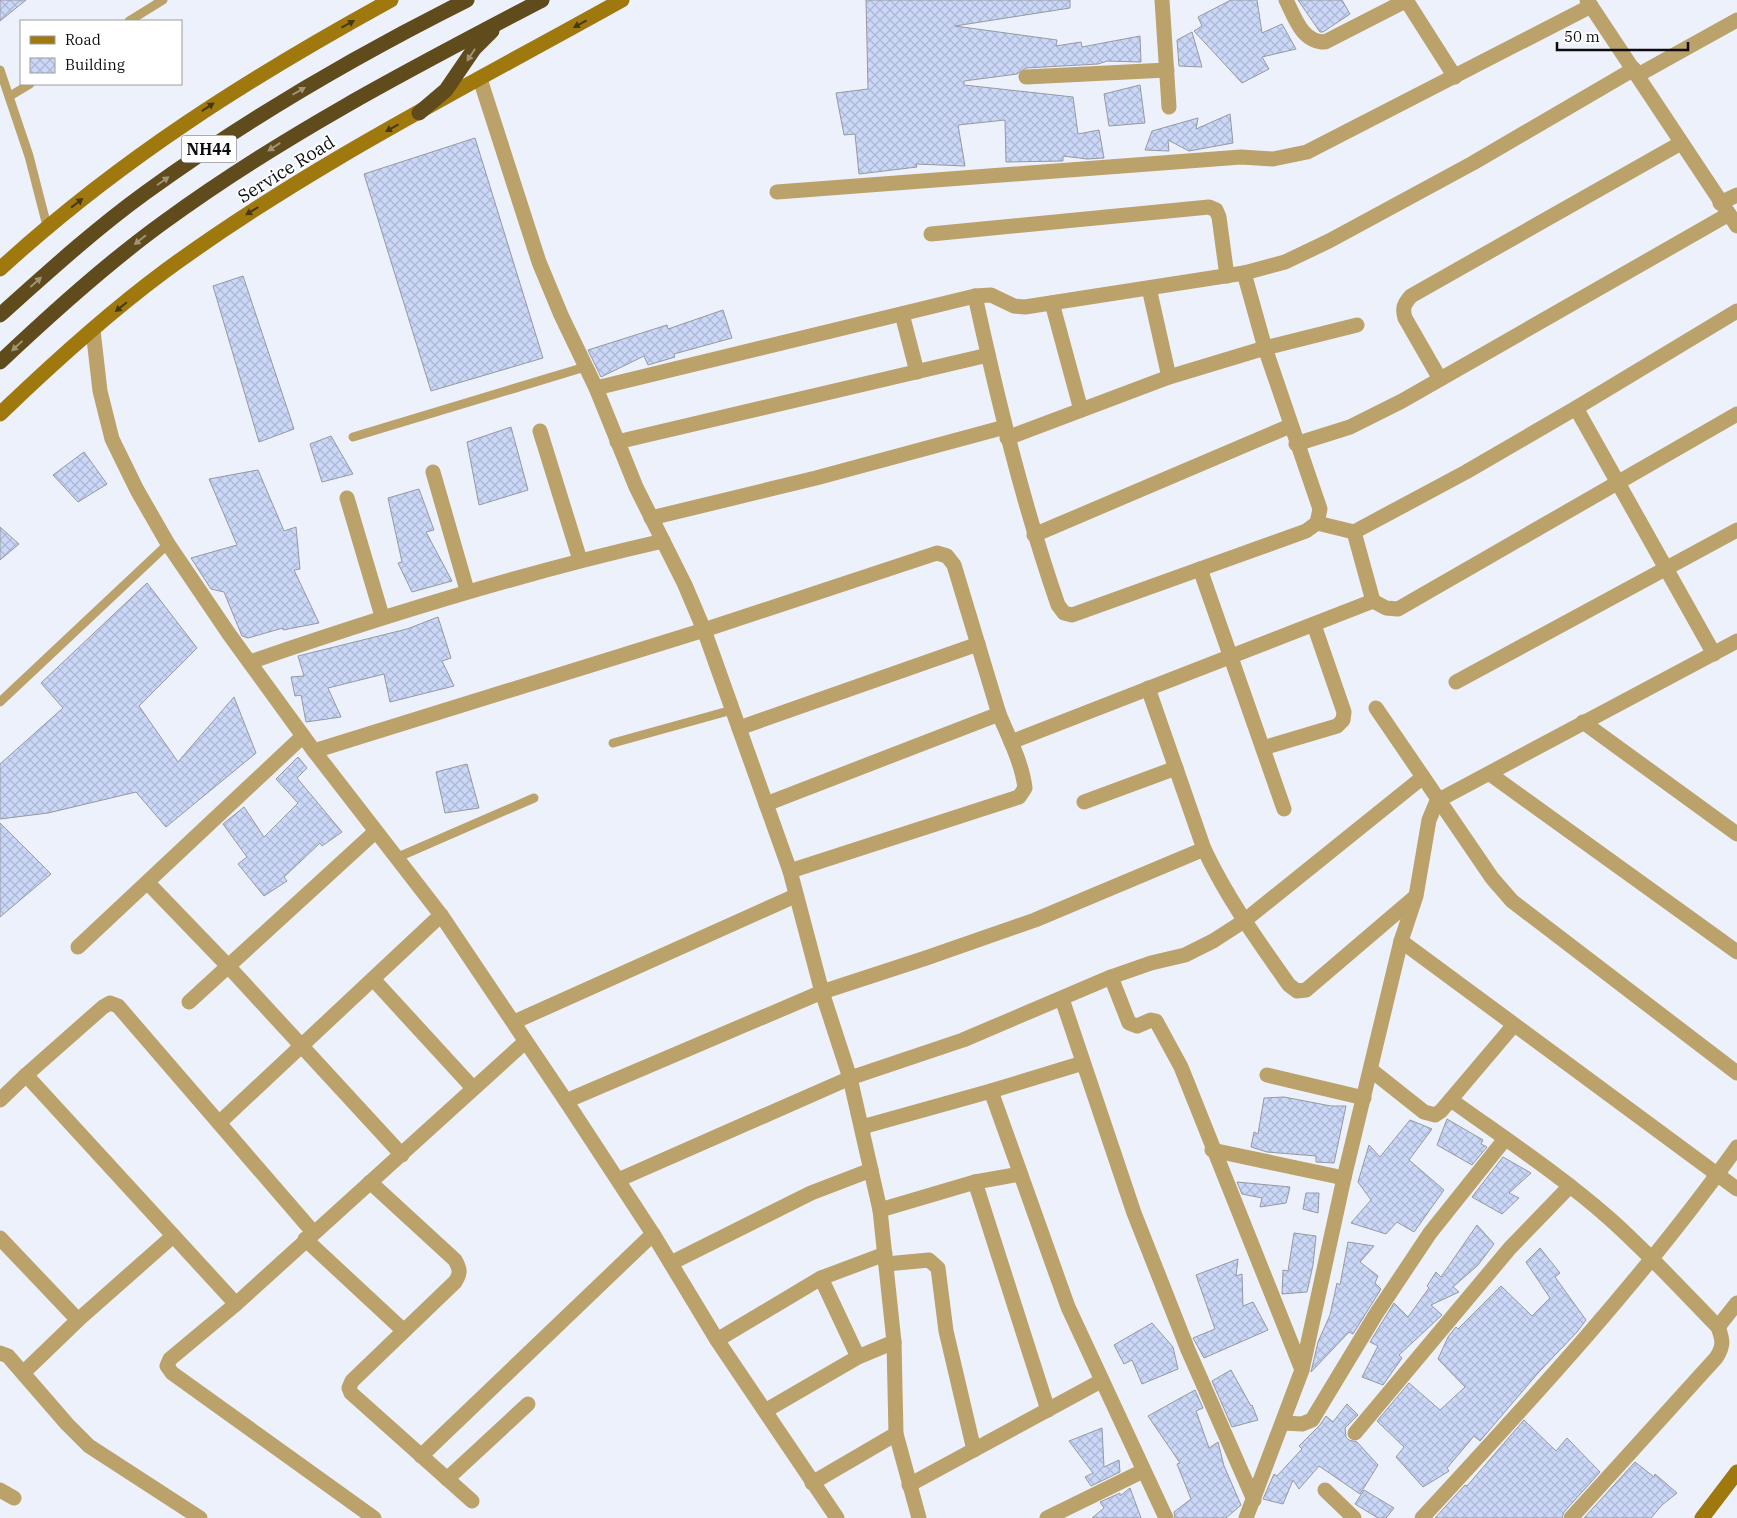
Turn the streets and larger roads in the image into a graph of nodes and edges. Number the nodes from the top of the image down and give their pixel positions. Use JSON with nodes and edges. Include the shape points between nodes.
{"nodes":[{"id":1,"x":391,"y":0,"type":"edge"},
{"id":2,"x":467,"y":0,"type":"edge"},
{"id":3,"x":542,"y":0,"type":"edge"},
{"id":4,"x":622,"y":0,"type":"edge"},
{"id":5,"x":1162,"y":0,"type":"edge"},
{"id":6,"x":1286,"y":0,"type":"edge"},
{"id":7,"x":1406,"y":0,"type":"edge"},
{"id":8,"x":1589,"y":3,"type":"edge"},
{"id":9,"x":520,"y":12,"type":"junction"},
{"id":10,"x":1737,"y":20,"type":"edge"},
{"id":11,"x":1167,"y":70,"type":"junction"},
{"id":12,"x":1636,"y":72,"type":"junction"},
{"id":13,"x":1026,"y":77,"type":"dead end"},
{"id":14,"x":1455,"y":77,"type":"junction"},
{"id":15,"x":480,"y":79,"type":"junction"},
{"id":16,"x":1169,"y":107,"type":"dead end"},
{"id":17,"x":419,"y":113,"type":"junction"},
{"id":18,"x":1681,"y":143,"type":"junction"},
{"id":19,"x":777,"y":192,"type":"dead end"},
{"id":20,"x":1737,"y":195,"type":"edge"},
{"id":21,"x":1729,"y":214,"type":"edge"},
{"id":22,"x":931,"y":234,"type":"dead end"},
{"id":23,"x":0,"y":269,"type":"edge"},
{"id":24,"x":1244,"y":273,"type":"junction"},
{"id":25,"x":1227,"y":276,"type":"junction"},
{"id":26,"x":1148,"y":288,"type":"junction"},
{"id":27,"x":975,"y":296,"type":"junction"},
{"id":28,"x":1052,"y":303,"type":"junction"},
{"id":29,"x":1737,"y":311,"type":"edge"},
{"id":30,"x":902,"y":314,"type":"junction"},
{"id":31,"x":0,"y":315,"type":"edge"},
{"id":32,"x":1358,"y":325,"type":"dead end"},
{"id":33,"x":93,"y":330,"type":"junction"},
{"id":34,"x":1265,"y":348,"type":"junction"},
{"id":35,"x":988,"y":355,"type":"junction"},
{"id":36,"x":0,"y":362,"type":"edge"},
{"id":37,"x":917,"y":372,"type":"junction"},
{"id":38,"x":1169,"y":377,"type":"junction"},
{"id":39,"x":1440,"y":379,"type":"junction"},
{"id":40,"x":596,"y":388,"type":"junction"},
{"id":41,"x":1576,"y":408,"type":"junction"},
{"id":42,"x":1080,"y":410,"type":"junction"},
{"id":43,"x":0,"y":414,"type":"edge"},
{"id":44,"x":1737,"y":414,"type":"edge"},
{"id":45,"x":1290,"y":426,"type":"junction"},
{"id":46,"x":540,"y":431,"type":"dead end"},
{"id":47,"x":1006,"y":432,"type":"junction"},
{"id":48,"x":617,"y":442,"type":"junction"},
{"id":49,"x":1296,"y":444,"type":"junction"},
{"id":50,"x":433,"y":472,"type":"dead end"},
{"id":51,"x":1619,"y":483,"type":"junction"},
{"id":52,"x":347,"y":498,"type":"dead end"},
{"id":53,"x":651,"y":518,"type":"junction"},
{"id":54,"x":1317,"y":523,"type":"junction"},
{"id":55,"x":1737,"y":530,"type":"edge"},
{"id":56,"x":1354,"y":532,"type":"junction"},
{"id":57,"x":1034,"y":535,"type":"junction"},
{"id":58,"x":663,"y":541,"type":"junction"},
{"id":59,"x":580,"y":560,"type":"junction"},
{"id":60,"x":1666,"y":568,"type":"junction"},
{"id":61,"x":1200,"y":569,"type":"junction"},
{"id":62,"x":467,"y":590,"type":"junction"},
{"id":63,"x":1373,"y":601,"type":"junction"},
{"id":64,"x":382,"y":616,"type":"junction"},
{"id":65,"x":1314,"y":625,"type":"junction"},
{"id":66,"x":704,"y":630,"type":"junction"},
{"id":67,"x":1737,"y":641,"type":"edge"},
{"id":68,"x":978,"y":644,"type":"junction"},
{"id":69,"x":1714,"y":654,"type":"junction"},
{"id":70,"x":1232,"y":656,"type":"junction"},
{"id":71,"x":250,"y":662,"type":"junction"},
{"id":72,"x":1456,"y":682,"type":"dead end"},
{"id":73,"x":1148,"y":688,"type":"junction"},
{"id":74,"x":1376,"y":708,"type":"dead end"},
{"id":75,"x":999,"y":714,"type":"junction"},
{"id":76,"x":1583,"y":722,"type":"junction"},
{"id":77,"x":739,"y":728,"type":"junction"},
{"id":78,"x":303,"y":736,"type":"junction"},
{"id":79,"x":1011,"y":742,"type":"junction"},
{"id":80,"x":1263,"y":748,"type":"junction"},
{"id":81,"x":314,"y":751,"type":"junction"},
{"id":82,"x":1176,"y":768,"type":"junction"},
{"id":83,"x":1490,"y":774,"type":"junction"},
{"id":84,"x":1423,"y":777,"type":"junction"},
{"id":85,"x":1437,"y":800,"type":"junction"},
{"id":86,"x":1084,"y":802,"type":"dead end"},
{"id":87,"x":766,"y":804,"type":"junction"},
{"id":88,"x":1284,"y":809,"type":"dead end"},
{"id":89,"x":375,"y":832,"type":"junction"},
{"id":90,"x":1737,"y":834,"type":"edge"},
{"id":91,"x":1204,"y":849,"type":"junction"},
{"id":92,"x":790,"y":871,"type":"junction"},
{"id":93,"x":148,"y":883,"type":"junction"},
{"id":94,"x":795,"y":896,"type":"junction"},
{"id":95,"x":1416,"y":896,"type":"junction"},
{"id":96,"x":440,"y":915,"type":"junction"},
{"id":97,"x":1244,"y":920,"type":"junction"},
{"id":98,"x":1401,"y":941,"type":"junction"},
{"id":99,"x":78,"y":947,"type":"dead end"},
{"id":100,"x":1737,"y":952,"type":"edge"},
{"id":101,"x":228,"y":966,"type":"junction"},
{"id":102,"x":1111,"y":977,"type":"junction"},
{"id":103,"x":373,"y":979,"type":"junction"},
{"id":104,"x":822,"y":992,"type":"junction"},
{"id":105,"x":1062,"y":999,"type":"junction"},
{"id":106,"x":189,"y":1002,"type":"dead end"},
{"id":107,"x":514,"y":1022,"type":"junction"},
{"id":108,"x":1513,"y":1026,"type":"junction"},
{"id":109,"x":525,"y":1042,"type":"junction"},
{"id":110,"x":301,"y":1047,"type":"junction"},
{"id":111,"x":1083,"y":1063,"type":"junction"},
{"id":112,"x":1371,"y":1070,"type":"junction"},
{"id":113,"x":1737,"y":1073,"type":"edge"},
{"id":114,"x":26,"y":1075,"type":"junction"},
{"id":115,"x":1267,"y":1075,"type":"dead end"},
{"id":116,"x":850,"y":1078,"type":"junction"},
{"id":117,"x":473,"y":1088,"type":"junction"},
{"id":118,"x":991,"y":1091,"type":"junction"},
{"id":119,"x":1364,"y":1098,"type":"junction"},
{"id":120,"x":0,"y":1100,"type":"edge"},
{"id":121,"x":1451,"y":1100,"type":"junction"},
{"id":122,"x":566,"y":1101,"type":"junction"},
{"id":123,"x":219,"y":1123,"type":"junction"},
{"id":124,"x":862,"y":1127,"type":"junction"},
{"id":125,"x":1505,"y":1139,"type":"junction"},
{"id":126,"x":1737,"y":1147,"type":"edge"},
{"id":127,"x":1212,"y":1150,"type":"junction"},
{"id":128,"x":402,"y":1155,"type":"junction"},
{"id":129,"x":871,"y":1170,"type":"junction"},
{"id":130,"x":1020,"y":1174,"type":"junction"},
{"id":131,"x":1717,"y":1174,"type":"junction"},
{"id":132,"x":1344,"y":1178,"type":"junction"},
{"id":133,"x":618,"y":1180,"type":"junction"},
{"id":134,"x":370,"y":1182,"type":"junction"},
{"id":135,"x":975,"y":1182,"type":"junction"},
{"id":136,"x":1570,"y":1186,"type":"junction"},
{"id":137,"x":1737,"y":1189,"type":"edge"},
{"id":138,"x":880,"y":1210,"type":"junction"},
{"id":139,"x":653,"y":1234,"type":"junction"},
{"id":140,"x":173,"y":1236,"type":"junction"},
{"id":141,"x":309,"y":1236,"type":"junction"},
{"id":142,"x":0,"y":1238,"type":"edge"},
{"id":143,"x":1652,"y":1258,"type":"junction"},
{"id":144,"x":886,"y":1259,"type":"junction"},
{"id":145,"x":671,"y":1263,"type":"junction"},
{"id":146,"x":821,"y":1278,"type":"junction"},
{"id":147,"x":1737,"y":1303,"type":"edge"},
{"id":148,"x":236,"y":1304,"type":"junction"},
{"id":149,"x":78,"y":1320,"type":"junction"},
{"id":150,"x":1718,"y":1327,"type":"junction"},
{"id":151,"x":404,"y":1331,"type":"junction"},
{"id":152,"x":717,"y":1340,"type":"junction"},
{"id":153,"x":894,"y":1342,"type":"junction"},
{"id":154,"x":3,"y":1352,"type":"edge"},
{"id":155,"x":858,"y":1357,"type":"junction"},
{"id":156,"x":1302,"y":1370,"type":"junction"},
{"id":157,"x":22,"y":1373,"type":"junction"},
{"id":158,"x":1101,"y":1381,"type":"junction"},
{"id":159,"x":528,"y":1404,"type":"dead end"},
{"id":160,"x":1048,"y":1410,"type":"junction"},
{"id":161,"x":764,"y":1411,"type":"junction"},
{"id":162,"x":1283,"y":1423,"type":"junction"},
{"id":163,"x":1355,"y":1433,"type":"dead end"},
{"id":164,"x":896,"y":1434,"type":"junction"},
{"id":165,"x":974,"y":1450,"type":"junction"},
{"id":166,"x":421,"y":1456,"type":"junction"},
{"id":167,"x":1142,"y":1471,"type":"junction"},
{"id":168,"x":1737,"y":1472,"type":"edge"},
{"id":169,"x":447,"y":1479,"type":"junction"},
{"id":170,"x":812,"y":1483,"type":"junction"},
{"id":171,"x":909,"y":1485,"type":"junction"},
{"id":172,"x":0,"y":1490,"type":"edge"},
{"id":173,"x":1325,"y":1490,"type":"dead end"},
{"id":174,"x":14,"y":1498,"type":"dead end"},
{"id":175,"x":1254,"y":1500,"type":"junction"},
{"id":176,"x":472,"y":1501,"type":"dead end"},
{"id":177,"x":1068,"y":1513,"type":"edge"},
{"id":178,"x":200,"y":1518,"type":"edge"},
{"id":179,"x":374,"y":1518,"type":"edge"},
{"id":180,"x":838,"y":1518,"type":"edge"},
{"id":181,"x":919,"y":1518,"type":"edge"},
{"id":182,"x":1046,"y":1518,"type":"edge"},
{"id":183,"x":1166,"y":1518,"type":"edge"},
{"id":184,"x":1246,"y":1518,"type":"edge"},
{"id":185,"x":1354,"y":1518,"type":"edge"},
{"id":186,"x":1422,"y":1518,"type":"edge"},
{"id":187,"x":1572,"y":1518,"type":"edge"},
{"id":188,"x":1702,"y":1518,"type":"edge"}],
"edges":[{"from":23,"to":1,"type":"street","one_way":true,"via":[[135,157],[286,58]]},
{"from":31,"to":2,"type":"highway","number":"NH44","one_way":true,"via":[[70,252],[208,149],[273,106],[365,53]]},
{"from":3,"to":9,"type":"highway","number":"NH44"},
{"from":4,"to":15,"type":"street","name":"Service Road","one_way":true},
{"from":5,"to":11,"type":"street"},
{"from":6,"to":7,"type":"street","via":[[1307,37],[1315,42],[1324,42]]},
{"from":7,"to":14,"type":"street"},
{"from":8,"to":12,"type":"street"},
{"from":8,"to":14,"type":"street"},
{"from":9,"to":17,"type":"highway","one_way":true,"via":[[486,36],[446,90]]},
{"from":9,"to":36,"type":"highway","number":"NH44","one_way":true,"via":[[422,62],[290,137],[163,222],[93,278]]},
{"from":10,"to":12,"type":"street"},
{"from":11,"to":13,"type":"street"},
{"from":11,"to":16,"type":"street"},
{"from":12,"to":18,"type":"street"},
{"from":12,"to":24,"type":"street","via":[[1329,242],[1286,262]]},
{"from":14,"to":19,"type":"street","via":[[1307,152],[1273,159],[1241,157]]},
{"from":15,"to":17,"type":"street","name":"Service Road"},
{"from":15,"to":40,"type":"street","via":[[539,262]]},
{"from":17,"to":33,"type":"street","name":"Service Road","one_way":true,"via":[[249,213],[165,271]]},
{"from":18,"to":21,"type":"street"},
{"from":18,"to":39,"type":"street","via":[[1410,296],[1404,303],[1405,318]]},
{"from":20,"to":21,"type":"street"},
{"from":21,"to":39,"type":"street"},
{"from":22,"to":25,"type":"street","via":[[1209,207],[1220,216]]},
{"from":24,"to":25,"type":"street"},
{"from":24,"to":34,"type":"street"},
{"from":25,"to":26,"type":"street"},
{"from":26,"to":28,"type":"street"},
{"from":26,"to":38,"type":"street"},
{"from":27,"to":28,"type":"street","via":[[991,295],[1014,306],[1025,307]]},
{"from":27,"to":30,"type":"street"},
{"from":27,"to":35,"type":"street"},
{"from":28,"to":42,"type":"street"},
{"from":29,"to":41,"type":"street"},
{"from":30,"to":37,"type":"street"},
{"from":30,"to":40,"type":"street"},
{"from":32,"to":34,"type":"street"},
{"from":33,"to":43,"type":"street","name":"Service Road"},
{"from":33,"to":71,"type":"street","via":[[100,391],[112,440],[168,544]]},
{"from":34,"to":38,"type":"street"},
{"from":34,"to":45,"type":"street"},
{"from":35,"to":37,"type":"street"},
{"from":35,"to":47,"type":"street"},
{"from":37,"to":48,"type":"street"},
{"from":38,"to":42,"type":"street"},
{"from":39,"to":49,"type":"street","via":[[1350,427]]},
{"from":40,"to":48,"type":"street"},
{"from":41,"to":51,"type":"street"},
{"from":41,"to":56,"type":"street"},
{"from":42,"to":47,"type":"street"},
{"from":44,"to":51,"type":"street"},
{"from":45,"to":49,"type":"street"},
{"from":45,"to":57,"type":"street"},
{"from":46,"to":59,"type":"street"},
{"from":47,"to":53,"type":"street"},
{"from":47,"to":57,"type":"street"},
{"from":48,"to":53,"type":"street"},
{"from":49,"to":54,"type":"street","via":[[1320,509]]},
{"from":50,"to":62,"type":"street"},
{"from":51,"to":60,"type":"street"},
{"from":51,"to":63,"type":"street","via":[[1398,609],[1386,608]]},
{"from":52,"to":64,"type":"street"},
{"from":53,"to":58,"type":"street"},
{"from":54,"to":56,"type":"street"},
{"from":54,"to":61,"type":"street","via":[[1306,531]]},
{"from":55,"to":60,"type":"street"},
{"from":56,"to":63,"type":"street"},
{"from":57,"to":61,"type":"street","via":[[1058,605],[1064,613],[1072,615]]},
{"from":58,"to":59,"type":"street"},
{"from":58,"to":66,"type":"street"},
{"from":59,"to":62,"type":"street"},
{"from":60,"to":69,"type":"street"},
{"from":60,"to":72,"type":"street"},
{"from":61,"to":70,"type":"street"},
{"from":62,"to":64,"type":"street"},
{"from":63,"to":65,"type":"street"},
{"from":64,"to":71,"type":"street"},
{"from":65,"to":70,"type":"street"},
{"from":65,"to":80,"type":"street","via":[[1344,712],[1343,720],[1337,726]]},
{"from":66,"to":68,"type":"street","via":[[937,553],[947,556],[954,565]]},
{"from":66,"to":77,"type":"street"},
{"from":66,"to":81,"type":"street"},
{"from":67,"to":69,"type":"street"},
{"from":68,"to":75,"type":"street"},
{"from":68,"to":77,"type":"street"},
{"from":69,"to":76,"type":"street"},
{"from":70,"to":73,"type":"street"},
{"from":70,"to":80,"type":"street"},
{"from":71,"to":78,"type":"street"},
{"from":73,"to":79,"type":"street"},
{"from":73,"to":82,"type":"street"},
{"from":74,"to":84,"type":"street"},
{"from":75,"to":79,"type":"street"},
{"from":75,"to":87,"type":"street"},
{"from":76,"to":83,"type":"street"},
{"from":76,"to":90,"type":"street"},
{"from":77,"to":87,"type":"street"},
{"from":78,"to":81,"type":"street"},
{"from":78,"to":93,"type":"street"},
{"from":79,"to":92,"type":"street","via":[[1024,781],[1025,788],[1019,797]]},
{"from":80,"to":88,"type":"street"},
{"from":81,"to":89,"type":"street"},
{"from":82,"to":86,"type":"street"},
{"from":82,"to":91,"type":"street"},
{"from":83,"to":85,"type":"street"},
{"from":83,"to":100,"type":"street"},
{"from":84,"to":85,"type":"street"},
{"from":84,"to":97,"type":"street"},
{"from":85,"to":95,"type":"street","via":[[1429,820]]},
{"from":85,"to":113,"type":"street","via":[[1512,901]]},
{"from":87,"to":92,"type":"street"},
{"from":89,"to":96,"type":"street"},
{"from":89,"to":101,"type":"street"},
{"from":91,"to":97,"type":"street","via":[[1220,883]]},
{"from":91,"to":104,"type":"street","via":[[1035,920]]},
{"from":92,"to":94,"type":"street"},
{"from":93,"to":99,"type":"street"},
{"from":93,"to":101,"type":"street"},
{"from":94,"to":104,"type":"street"},
{"from":94,"to":107,"type":"street"},
{"from":95,"to":97,"type":"street","via":[[1306,990],[1297,990],[1289,985]]},
{"from":95,"to":98,"type":"street"},
{"from":96,"to":103,"type":"street"},
{"from":96,"to":107,"type":"street"},
{"from":97,"to":102,"type":"street","via":[[1185,955]]},
{"from":98,"to":108,"type":"street"},
{"from":98,"to":112,"type":"street"},
{"from":101,"to":106,"type":"street"},
{"from":101,"to":110,"type":"street"},
{"from":102,"to":105,"type":"street"},
{"from":102,"to":127,"type":"street","via":[[1129,1023],[1137,1026],[1151,1020],[1161,1026],[1181,1067]]},
{"from":103,"to":110,"type":"street"},
{"from":103,"to":117,"type":"street"},
{"from":104,"to":116,"type":"street"},
{"from":104,"to":122,"type":"street"},
{"from":105,"to":111,"type":"street"},
{"from":105,"to":116,"type":"street","via":[[963,1040]]},
{"from":107,"to":109,"type":"street"},
{"from":108,"to":121,"type":"street"},
{"from":108,"to":131,"type":"street"},
{"from":109,"to":117,"type":"street"},
{"from":109,"to":122,"type":"street"},
{"from":110,"to":123,"type":"street"},
{"from":110,"to":128,"type":"street"},
{"from":111,"to":118,"type":"street"},
{"from":111,"to":175,"type":"street","via":[[1134,1213],[1188,1350]]},
{"from":112,"to":119,"type":"street"},
{"from":112,"to":121,"type":"street","via":[[1424,1112],[1435,1115]]},
{"from":114,"to":120,"type":"street"},
{"from":114,"to":123,"type":"street","via":[[110,1004],[118,1006]]},
{"from":114,"to":140,"type":"street"},
{"from":115,"to":119,"type":"street"},
{"from":116,"to":124,"type":"street"},
{"from":116,"to":133,"type":"street"},
{"from":117,"to":128,"type":"street"},
{"from":118,"to":124,"type":"street"},
{"from":118,"to":130,"type":"street"},
{"from":119,"to":132,"type":"street"},
{"from":121,"to":125,"type":"street"},
{"from":122,"to":133,"type":"street"},
{"from":123,"to":141,"type":"street"},
{"from":124,"to":129,"type":"street"},
{"from":125,"to":136,"type":"street"},
{"from":125,"to":162,"type":"street","via":[[1430,1233],[1357,1343],[1312,1420],[1302,1424]]},
{"from":126,"to":131,"type":"street"},
{"from":127,"to":132,"type":"street"},
{"from":127,"to":156,"type":"street"},
{"from":128,"to":134,"type":"street"},
{"from":129,"to":138,"type":"street"},
{"from":129,"to":145,"type":"street","via":[[803,1197]]},
{"from":130,"to":135,"type":"street"},
{"from":130,"to":158,"type":"street","via":[[1068,1307]]},
{"from":131,"to":137,"type":"street"},
{"from":131,"to":143,"type":"street"},
{"from":132,"to":156,"type":"street"},
{"from":133,"to":139,"type":"street"},
{"from":134,"to":141,"type":"street"},
{"from":134,"to":151,"type":"street","via":[[460,1267],[460,1276],[455,1282]]},
{"from":135,"to":138,"type":"street"},
{"from":135,"to":160,"type":"street"},
{"from":136,"to":143,"type":"street"},
{"from":136,"to":163,"type":"street","via":[[1510,1248]]},
{"from":138,"to":144,"type":"street"},
{"from":139,"to":145,"type":"street"},
{"from":139,"to":166,"type":"street"},
{"from":140,"to":148,"type":"street"},
{"from":140,"to":149,"type":"street"},
{"from":141,"to":148,"type":"street"},
{"from":141,"to":151,"type":"street"},
{"from":142,"to":149,"type":"street"},
{"from":143,"to":150,"type":"street"},
{"from":143,"to":186,"type":"street","via":[[1536,1395]]},
{"from":144,"to":146,"type":"street"},
{"from":144,"to":153,"type":"street"},
{"from":144,"to":165,"type":"street","via":[[929,1260],[938,1268],[946,1331]]},
{"from":145,"to":152,"type":"street"},
{"from":146,"to":152,"type":"street"},
{"from":146,"to":155,"type":"street"},
{"from":147,"to":150,"type":"street"},
{"from":148,"to":179,"type":"street","via":[[170,1359],[167,1366],[230,1416]]},
{"from":149,"to":157,"type":"street"},
{"from":150,"to":187,"type":"street","via":[[1723,1343],[1716,1358]]},
{"from":151,"to":166,"type":"street","via":[[352,1381],[349,1388]]},
{"from":152,"to":161,"type":"street"},
{"from":153,"to":155,"type":"street"},
{"from":153,"to":164,"type":"street"},
{"from":154,"to":157,"type":"street"},
{"from":155,"to":161,"type":"street"},
{"from":156,"to":162,"type":"street"},
{"from":157,"to":178,"type":"street","via":[[89,1446]]},
{"from":158,"to":160,"type":"street"},
{"from":158,"to":167,"type":"street"},
{"from":159,"to":169,"type":"street"},
{"from":160,"to":165,"type":"street"},
{"from":161,"to":170,"type":"street"},
{"from":162,"to":175,"type":"street"},
{"from":164,"to":170,"type":"street"},
{"from":164,"to":171,"type":"street"},
{"from":165,"to":171,"type":"street"},
{"from":166,"to":169,"type":"street"},
{"from":167,"to":177,"type":"street"},
{"from":167,"to":183,"type":"street"},
{"from":168,"to":188,"type":"street"},
{"from":169,"to":176,"type":"street"},
{"from":170,"to":180,"type":"street"},
{"from":171,"to":181,"type":"street"},
{"from":172,"to":174,"type":"street"},
{"from":173,"to":185,"type":"street"},
{"from":175,"to":184,"type":"street"},
{"from":177,"to":182,"type":"street"}]}
